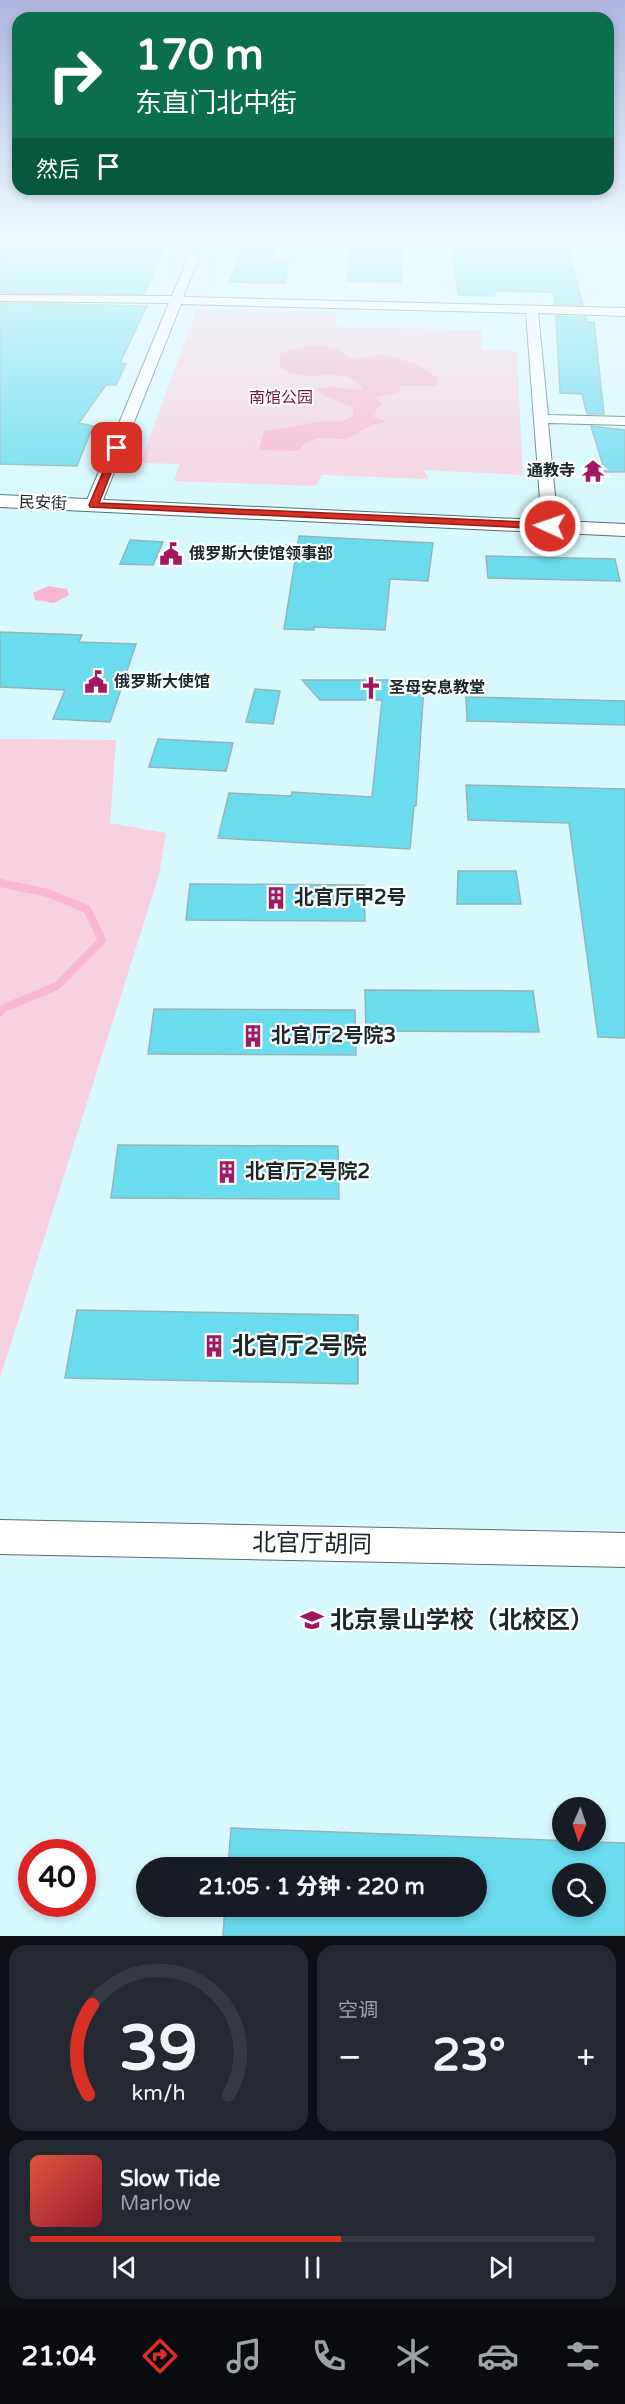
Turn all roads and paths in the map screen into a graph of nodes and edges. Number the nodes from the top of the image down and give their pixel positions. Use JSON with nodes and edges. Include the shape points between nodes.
{"nodes":[{"id":1,"x":164,"y":334,"type":"edge"},
{"id":2,"x":534,"y":334,"type":"edge"},
{"id":3,"x":541,"y":419,"type":"junction"},
{"id":4,"x":625,"y":421,"type":"edge"},
{"id":5,"x":0,"y":501,"type":"edge"},
{"id":6,"x":93,"y":505,"type":"junction"},
{"id":7,"x":550,"y":526,"type":"junction"},
{"id":8,"x":625,"y":530,"type":"edge"},
{"id":9,"x":0,"y":1537,"type":"edge"},
{"id":10,"x":625,"y":1550,"type":"edge"}],
"edges":[{"from":1,"to":6,"type":"street"},
{"from":2,"to":3,"type":"street"},
{"from":3,"to":4,"type":"street"},
{"from":3,"to":7,"type":"street"},
{"from":5,"to":6,"type":"street","name":"民安街"},
{"from":6,"to":7,"type":"street","name":"民安街"},
{"from":7,"to":8,"type":"street","name":"民安街"},
{"from":9,"to":10,"type":"street","name":"北官厅胡同"}]}
